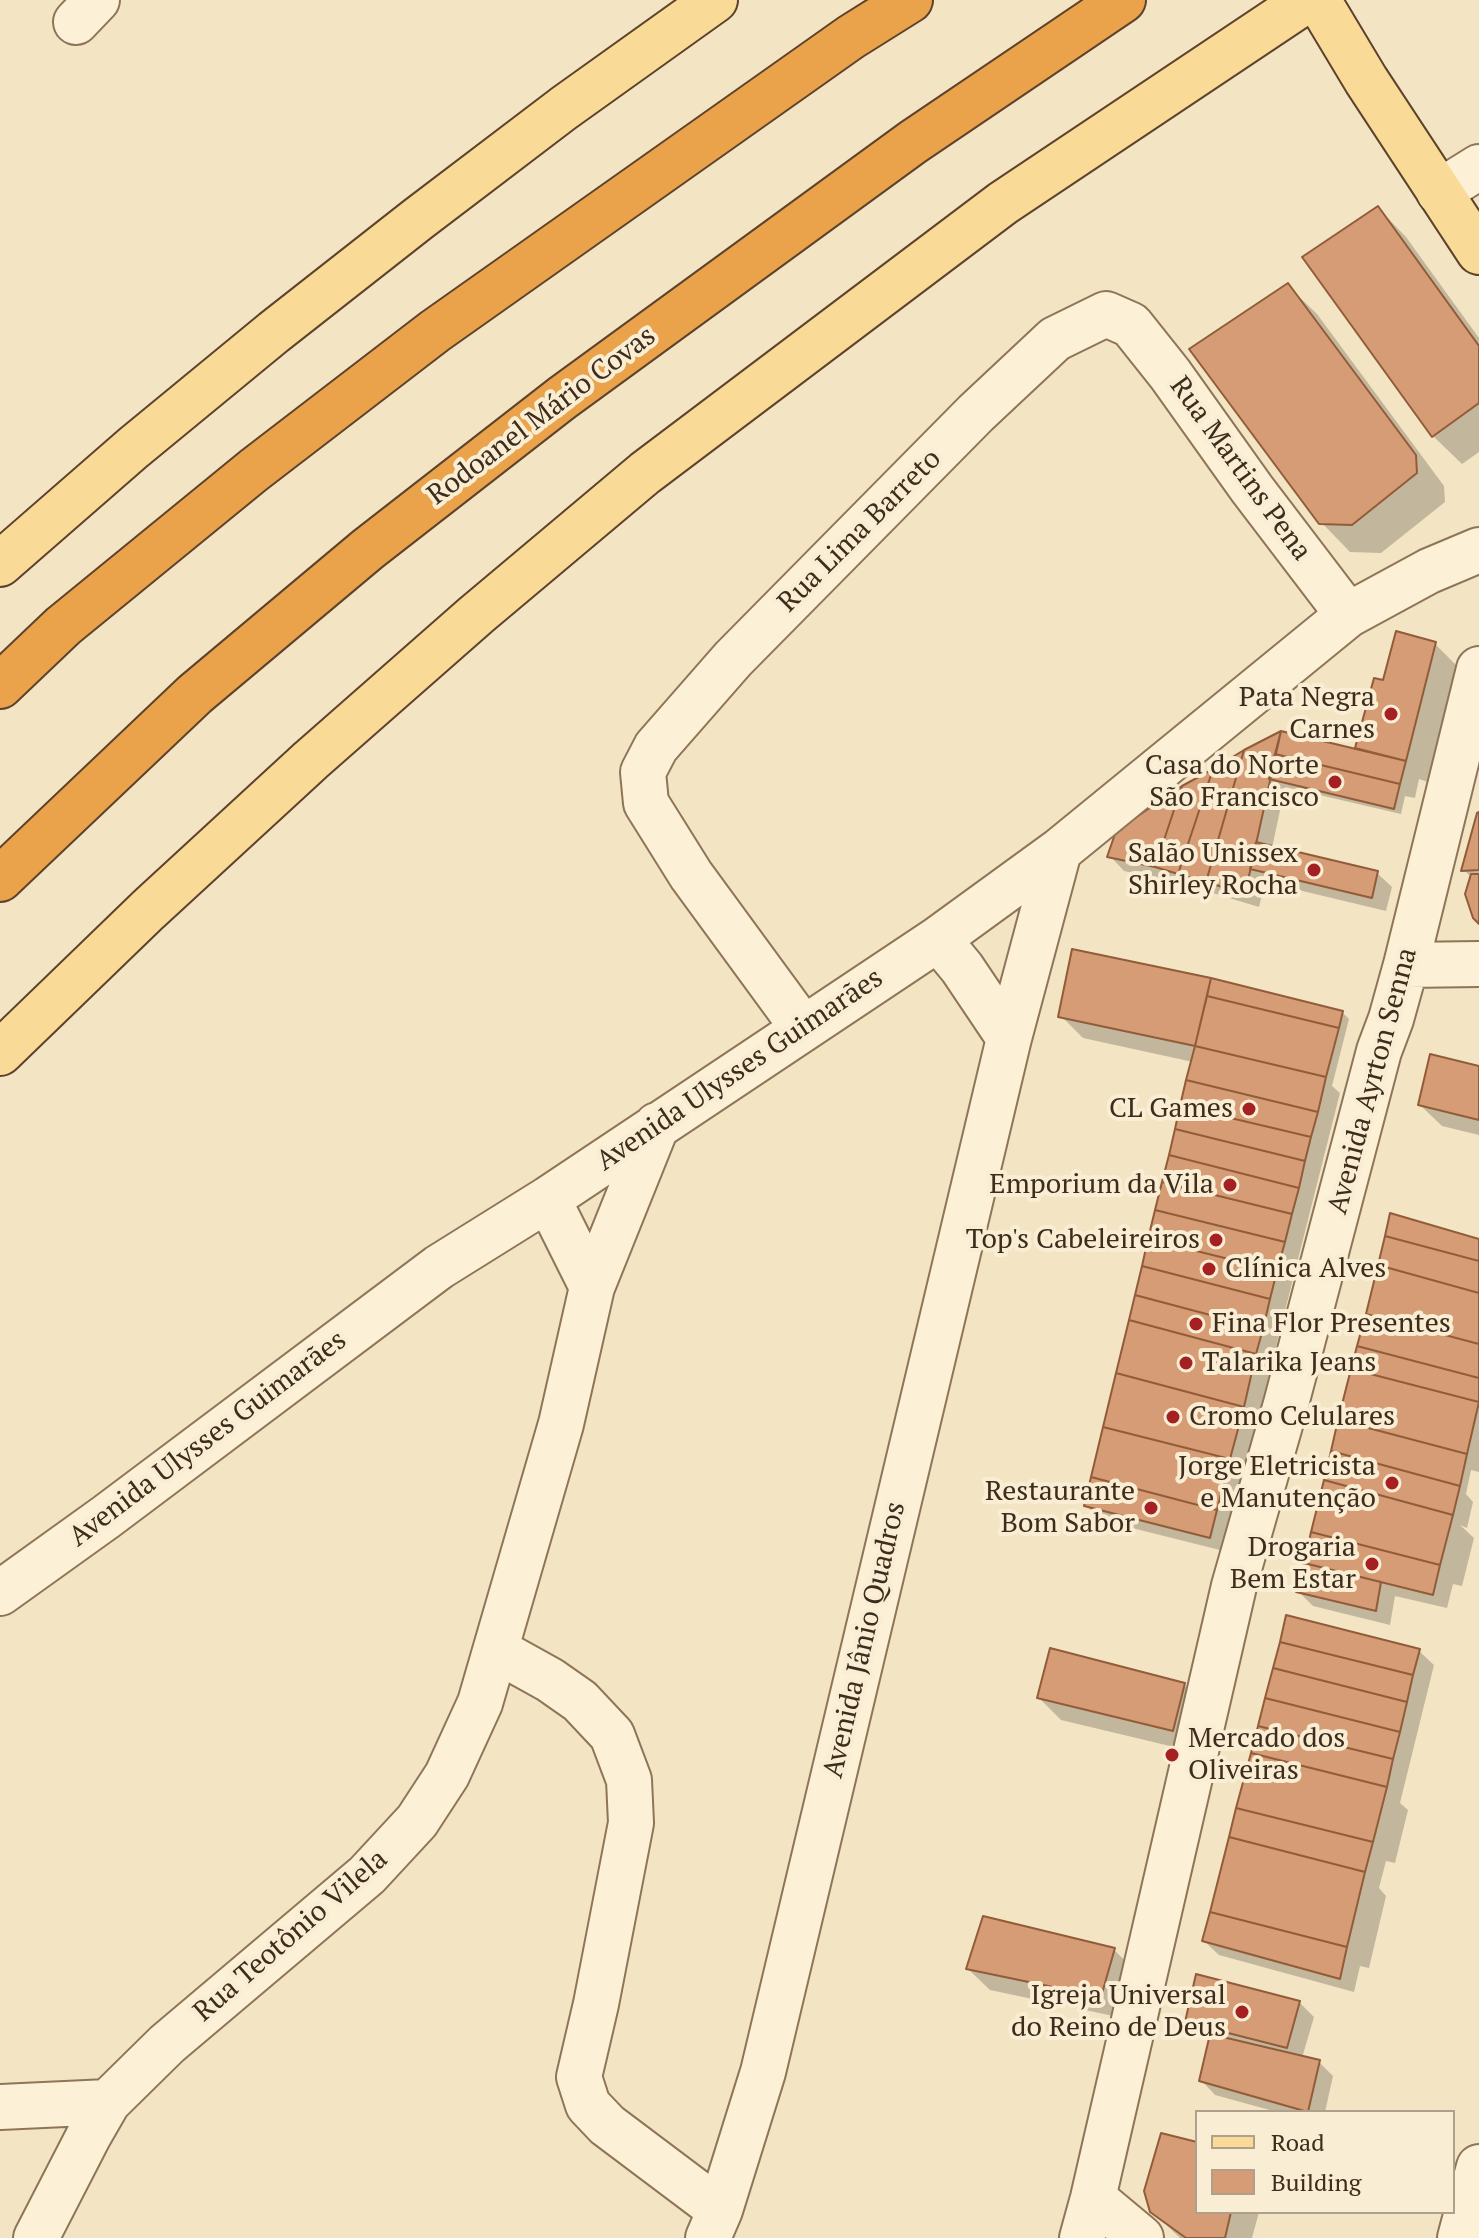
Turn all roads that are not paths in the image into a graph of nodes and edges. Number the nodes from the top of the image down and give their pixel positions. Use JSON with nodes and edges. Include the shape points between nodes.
{"nodes":[{"id":1,"x":715,"y":0,"type":"edge"},
{"id":2,"x":910,"y":0,"type":"edge"},
{"id":3,"x":1123,"y":0,"type":"edge"},
{"id":4,"x":1307,"y":0,"type":"edge"},
{"id":5,"x":1318,"y":0,"type":"edge"},
{"id":6,"x":1479,"y":167,"type":"edge"},
{"id":7,"x":1439,"y":192,"type":"junction"},
{"id":8,"x":1479,"y":252,"type":"edge"},
{"id":9,"x":1131,"y":325,"type":"joint"},
{"id":10,"x":1479,"y":550,"type":"edge"},
{"id":11,"x":0,"y":564,"type":"edge"},
{"id":12,"x":1348,"y":615,"type":"junction"},
{"id":13,"x":1479,"y":669,"type":"edge"},
{"id":14,"x":0,"y":686,"type":"edge"},
{"id":15,"x":1059,"y":851,"type":"junction"},
{"id":16,"x":0,"y":879,"type":"edge"},
{"id":17,"x":938,"y":939,"type":"junction"},
{"id":18,"x":1479,"y":964,"type":"edge"},
{"id":19,"x":1406,"y":965,"type":"junction"},
{"id":20,"x":803,"y":1028,"type":"junction"},
{"id":21,"x":1009,"y":1038,"type":"junction"},
{"id":22,"x":0,"y":1053,"type":"edge"},
{"id":23,"x":657,"y":1125,"type":"junction"},
{"id":24,"x":548,"y":1199,"type":"junction"},
{"id":25,"x":592,"y":1287,"type":"junction"},
{"id":26,"x":0,"y":1593,"type":"edge"},
{"id":27,"x":496,"y":1650,"type":"junction"},
{"id":28,"x":108,"y":2102,"type":"junction"},
{"id":29,"x":0,"y":2107,"type":"edge"},
{"id":30,"x":1479,"y":2167,"type":"edge"},
{"id":31,"x":1087,"y":2218,"type":"edge"},
{"id":32,"x":714,"y":2224,"type":"edge"},
{"id":33,"x":36,"y":2238,"type":"edge"},
{"id":34,"x":1141,"y":2238,"type":"edge"},
{"id":35,"x":1460,"y":2238,"type":"edge"}],
"edges":[{"from":1,"to":11,"type":"main road","via":[[370,256],[133,448]]},
{"from":2,"to":14,"type":"highway","via":[[435,331],[182,528],[63,626]]},
{"from":3,"to":16,"type":"highway","name":"Rodoanel Mário Covas","via":[[900,151],[562,398],[368,549],[195,694]]},
{"from":4,"to":22,"type":"main road","via":[[1003,203],[645,473],[311,760]]},
{"from":5,"to":7,"type":"main road"},
{"from":6,"to":7,"type":"street"},
{"from":7,"to":8,"type":"main road"},
{"from":9,"to":12,"type":"street","name":"Rua Martins Pena"},
{"from":9,"to":20,"type":"street","name":"Rua Lima Barreto","via":[[1106,314],[1055,339],[733,659],[656,747],[643,772],[646,803],[691,875]]},
{"from":10,"to":12,"type":"street","name":"Avenida Ulysses Guimarães"},
{"from":12,"to":15,"type":"street","name":"Avenida Ulysses Guimarães"},
{"from":13,"to":19,"type":"street","name":"Avenida Ayrton Senna"},
{"from":15,"to":17,"type":"street","name":"Avenida Ulysses Guimarães"},
{"from":15,"to":21,"type":"street","name":"Avenida Jânio Quadros"},
{"from":17,"to":20,"type":"street","name":"Avenida Ulysses Guimarães"},
{"from":17,"to":21,"type":"street"},
{"from":18,"to":19,"type":"street"},
{"from":19,"to":31,"type":"street","name":"Avenida Ayrton Senna","via":[[1234,1586]]},
{"from":20,"to":23,"type":"street","name":"Avenida Ulysses Guimarães"},
{"from":21,"to":32,"type":"street","name":"Avenida Jânio Quadros","via":[[767,2057]]},
{"from":23,"to":24,"type":"street","name":"Avenida Ulysses Guimarães"},
{"from":23,"to":25,"type":"street","name":"Rua Teotônio Vilela"},
{"from":24,"to":25,"type":"street"},
{"from":24,"to":26,"type":"street","name":"Avenida Ulysses Guimarães","via":[[439,1267]]},
{"from":25,"to":27,"type":"street","name":"Rua Teotônio Vilela","via":[[561,1424]]},
{"from":27,"to":28,"type":"street","name":"Rua Teotônio Vilela","via":[[480,1703],[447,1775],[417,1821],[367,1875],[167,2044]]},
{"from":27,"to":32,"type":"street","via":[[580,1701],[612,1735],[629,1780],[631,1823],[579,2077],[588,2105]]},
{"from":28,"to":29,"type":"street"},
{"from":28,"to":33,"type":"street","name":"Rua Teotônio Vilela"},
{"from":30,"to":35,"type":"street"},
{"from":31,"to":34,"type":"street"}]}
